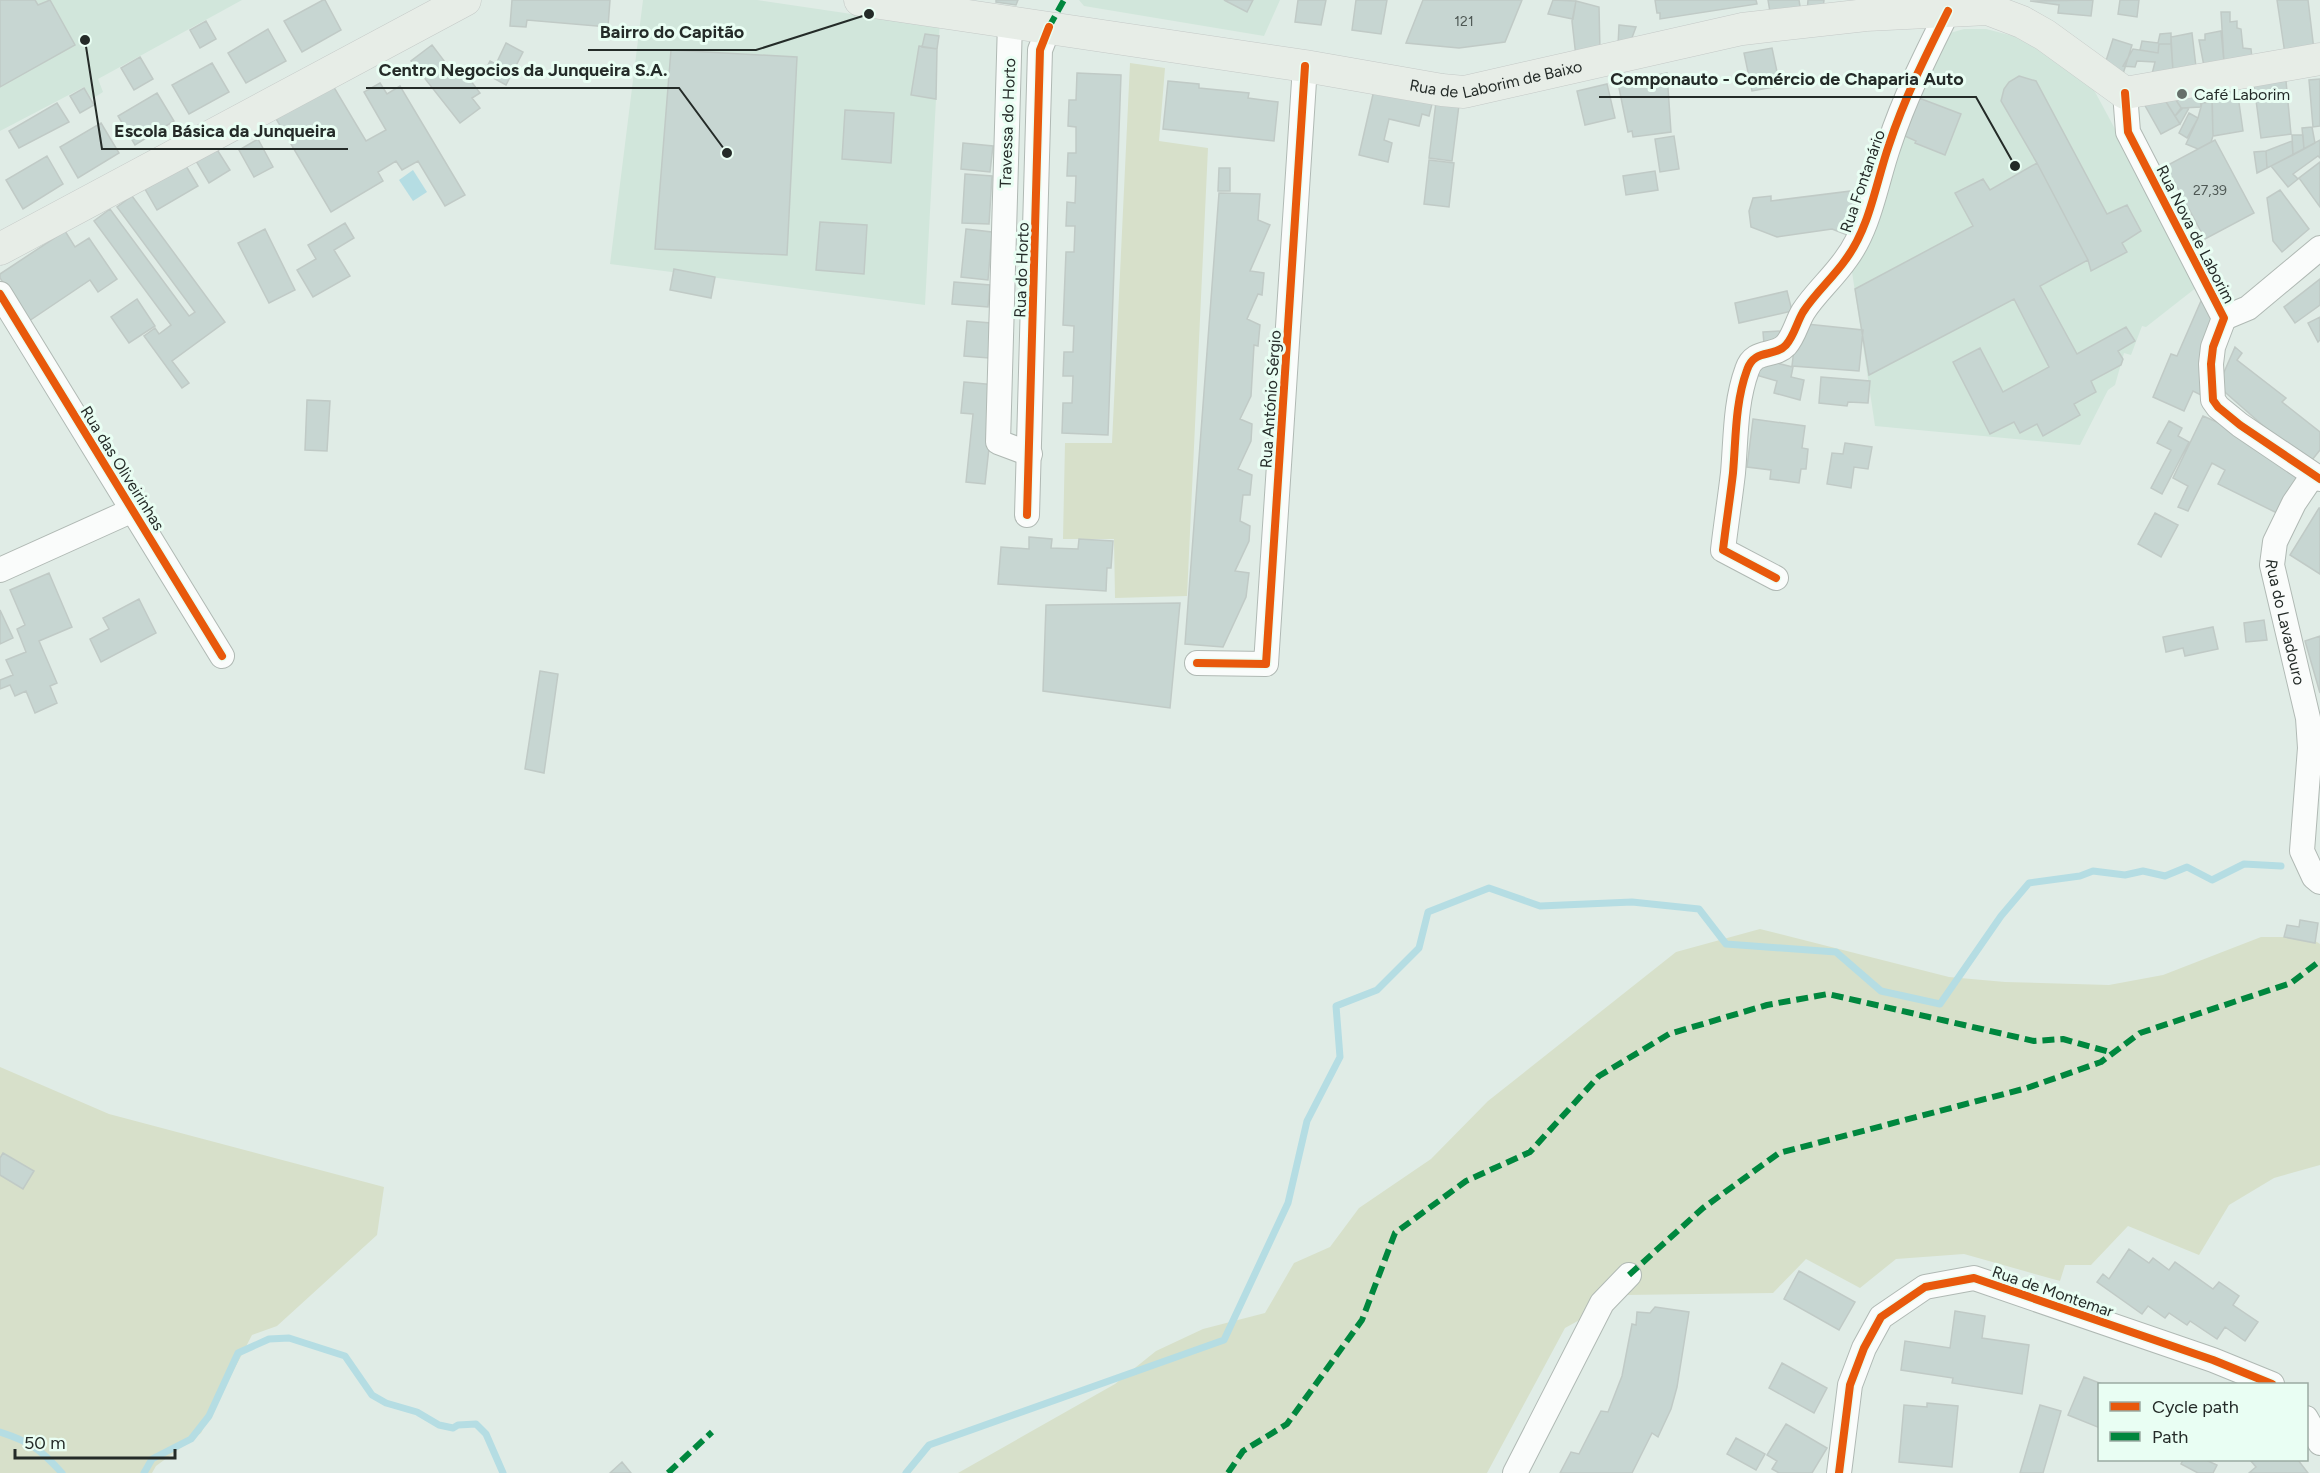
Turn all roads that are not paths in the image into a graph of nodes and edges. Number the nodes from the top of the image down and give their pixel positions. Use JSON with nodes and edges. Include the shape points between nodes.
{"nodes":[{"id":1,"x":465,"y":0,"type":"edge"},
{"id":2,"x":870,"y":1,"type":"edge"},
{"id":3,"x":1987,"y":5,"type":"edge"},
{"id":4,"x":957,"y":8,"type":"edge"},
{"id":5,"x":1948,"y":11,"type":"junction"},
{"id":6,"x":1010,"y":22,"type":"junction"},
{"id":7,"x":1049,"y":27,"type":"junction"},
{"id":8,"x":2320,"y":59,"type":"edge"},
{"id":9,"x":1305,"y":66,"type":"junction"},
{"id":10,"x":2125,"y":93,"type":"junction"},
{"id":11,"x":2320,"y":248,"type":"edge"},
{"id":12,"x":0,"y":249,"type":"edge"},
{"id":13,"x":0,"y":294,"type":"edge"},
{"id":14,"x":2224,"y":318,"type":"junction"},
{"id":15,"x":1030,"y":454,"type":"junction"},
{"id":16,"x":2317,"y":477,"type":"edge"},
{"id":17,"x":133,"y":510,"type":"junction"},
{"id":18,"x":1027,"y":515,"type":"dead end"},
{"id":19,"x":0,"y":570,"type":"edge"},
{"id":20,"x":1776,"y":578,"type":"dead end"},
{"id":21,"x":222,"y":656,"type":"dead end"},
{"id":22,"x":1197,"y":663,"type":"dead end"},
{"id":23,"x":2320,"y":882,"type":"edge"},
{"id":24,"x":1629,"y":1275,"type":"dead end"},
{"id":25,"x":2270,"y":1383,"type":"edge"},
{"id":26,"x":2308,"y":1420,"type":"edge"},
{"id":27,"x":2320,"y":1443,"type":"edge"},
{"id":28,"x":1515,"y":1473,"type":"edge"},
{"id":29,"x":1839,"y":1473,"type":"edge"}],
"edges":[{"from":1,"to":12,"type":"main road"},
{"from":2,"to":4,"type":"main road","name":"Rua de Laborim de Baixo"},
{"from":3,"to":5,"type":"main road","name":"Rua de Laborim de Baixo"},
{"from":3,"to":10,"type":"main road","name":"Rua de Laborim de Baixo","via":[[2046,35]]},
{"from":4,"to":6,"type":"main road","name":"Rua de Laborim de Baixo"},
{"from":5,"to":9,"type":"main road","name":"Rua de Laborim de Baixo","via":[[1742,28],[1464,92]]},
{"from":5,"to":20,"type":"street","name":"Rua Fontanário","via":[[1922,63],[1863,227],[1846,259],[1802,313],[1788,343],[1779,350],[1754,357],[1747,367],[1738,403],[1723,550]]},
{"from":6,"to":7,"type":"main road","name":"Rua de Laborim de Baixo"},
{"from":6,"to":15,"type":"street","name":"Travessa do Horto","via":[[998,442]]},
{"from":7,"to":9,"type":"main road","name":"Rua de Laborim de Baixo"},
{"from":7,"to":15,"type":"street","name":"Rua do Horto","via":[[1040,50]]},
{"from":8,"to":10,"type":"main road"},
{"from":9,"to":22,"type":"street","name":"Rua António Sérgio","via":[[1266,664]]},
{"from":10,"to":14,"type":"street","name":"Rua Nova de Laborim","via":[[2128,132]]},
{"from":11,"to":14,"type":"street","via":[[2248,308]]},
{"from":13,"to":17,"type":"street","name":"Rua das Oliveirinhas"},
{"from":14,"to":16,"type":"street","name":"Rua Nova de Laborim","via":[[2212,355],[2213,400],[2240,425]]},
{"from":15,"to":18,"type":"street","name":"Rua do Horto"},
{"from":16,"to":23,"type":"street","name":"Rua do Lavadouro","via":[[2294,503],[2275,542],[2272,565],[2308,718],[2310,748],[2302,851]]},
{"from":17,"to":19,"type":"street"},
{"from":17,"to":21,"type":"street","name":"Rua das Oliveirinhas"},
{"from":24,"to":28,"type":"street","via":[[1602,1303]]},
{"from":25,"to":29,"type":"street","name":"Rua de Montemar","via":[[1974,1278],[1925,1287],[1881,1317],[1864,1348],[1850,1385]]},
{"from":26,"to":27,"type":"street"}]}
